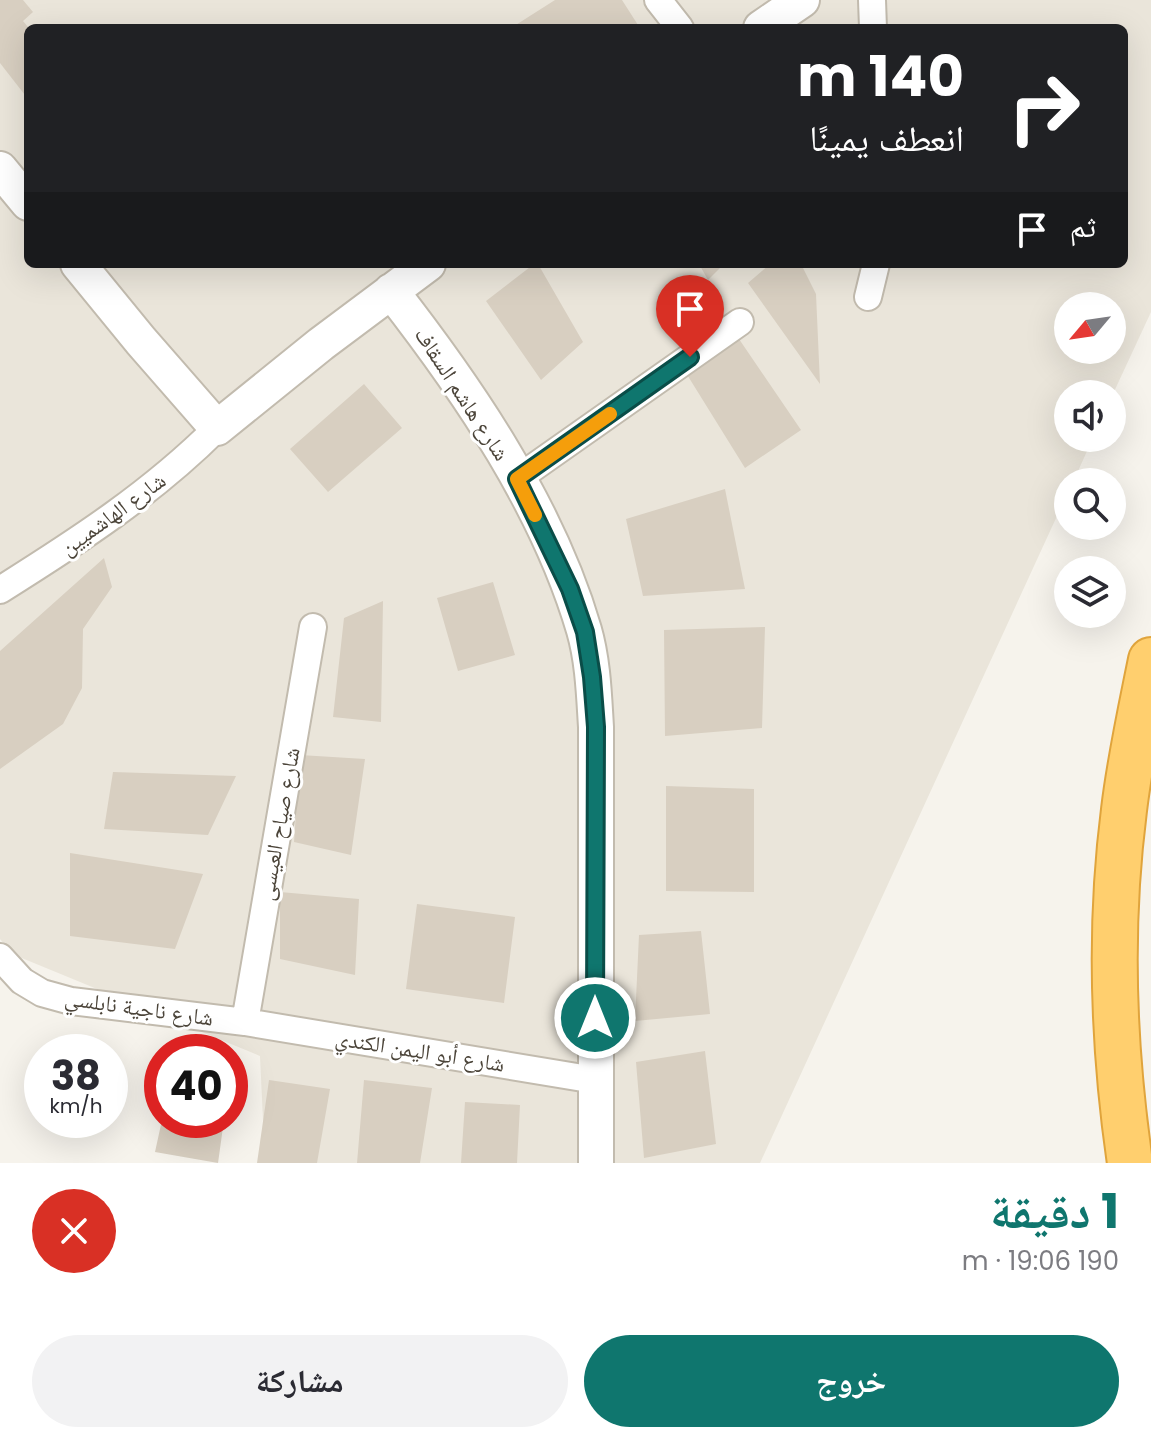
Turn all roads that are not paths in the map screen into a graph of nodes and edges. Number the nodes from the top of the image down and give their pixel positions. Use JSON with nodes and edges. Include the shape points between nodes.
{"nodes":[{"id":1,"x":658,"y":0,"type":"edge"},
{"id":2,"x":802,"y":0,"type":"edge"},
{"id":3,"x":872,"y":0,"type":"edge"},
{"id":4,"x":677,"y":24,"type":"edge"},
{"id":5,"x":767,"y":24,"type":"edge"},
{"id":6,"x":873,"y":24,"type":"edge"},
{"id":7,"x":0,"y":169,"type":"edge"},
{"id":8,"x":24,"y":198,"type":"edge"},
{"id":9,"x":81,"y":268,"type":"edge"},
{"id":10,"x":423,"y":268,"type":"edge"},
{"id":11,"x":875,"y":268,"type":"edge"},
{"id":12,"x":391,"y":291,"type":"junction"},
{"id":13,"x":868,"y":297,"type":"dead end"},
{"id":14,"x":740,"y":322,"type":"dead end"},
{"id":15,"x":217,"y":428,"type":"junction"},
{"id":16,"x":517,"y":479,"type":"junction"},
{"id":17,"x":0,"y":590,"type":"edge"},
{"id":18,"x":313,"y":627,"type":"dead end"},
{"id":19,"x":1151,"y":660,"type":"edge"},
{"id":20,"x":0,"y":957,"type":"edge"},
{"id":21,"x":245,"y":1022,"type":"junction"},
{"id":22,"x":595,"y":1080,"type":"junction"},
{"id":23,"x":596,"y":1163,"type":"edge"},
{"id":24,"x":1130,"y":1163,"type":"edge"}],
"edges":[{"from":1,"to":4,"type":"street"},
{"from":2,"to":5,"type":"street"},
{"from":3,"to":6,"type":"street"},
{"from":7,"to":8,"type":"street"},
{"from":9,"to":15,"type":"street"},
{"from":10,"to":12,"type":"street"},
{"from":11,"to":13,"type":"street"},
{"from":12,"to":15,"type":"street"},
{"from":12,"to":16,"type":"street","name":"شارع هاشم السقاف","via":[[458,381]]},
{"from":14,"to":16,"type":"street"},
{"from":15,"to":17,"type":"street","name":"شارع الهاشميين","via":[[142,496]]},
{"from":16,"to":22,"type":"street","name":"شارع هاشم السقاف","via":[[570,589],[585,632],[592,677]]},
{"from":18,"to":21,"type":"street","name":"شارع صياح العيسى"},
{"from":19,"to":24,"type":"highway","via":[[1124,810],[1116,913],[1116,1044]]},
{"from":20,"to":21,"type":"street","name":"شارع ناجية نابلسي","via":[[22,981],[71,1001]]},
{"from":21,"to":22,"type":"street","name":"شارع أبو اليمن الكندي"},
{"from":22,"to":23,"type":"street","name":"شارع هاشم السقاف"}]}
